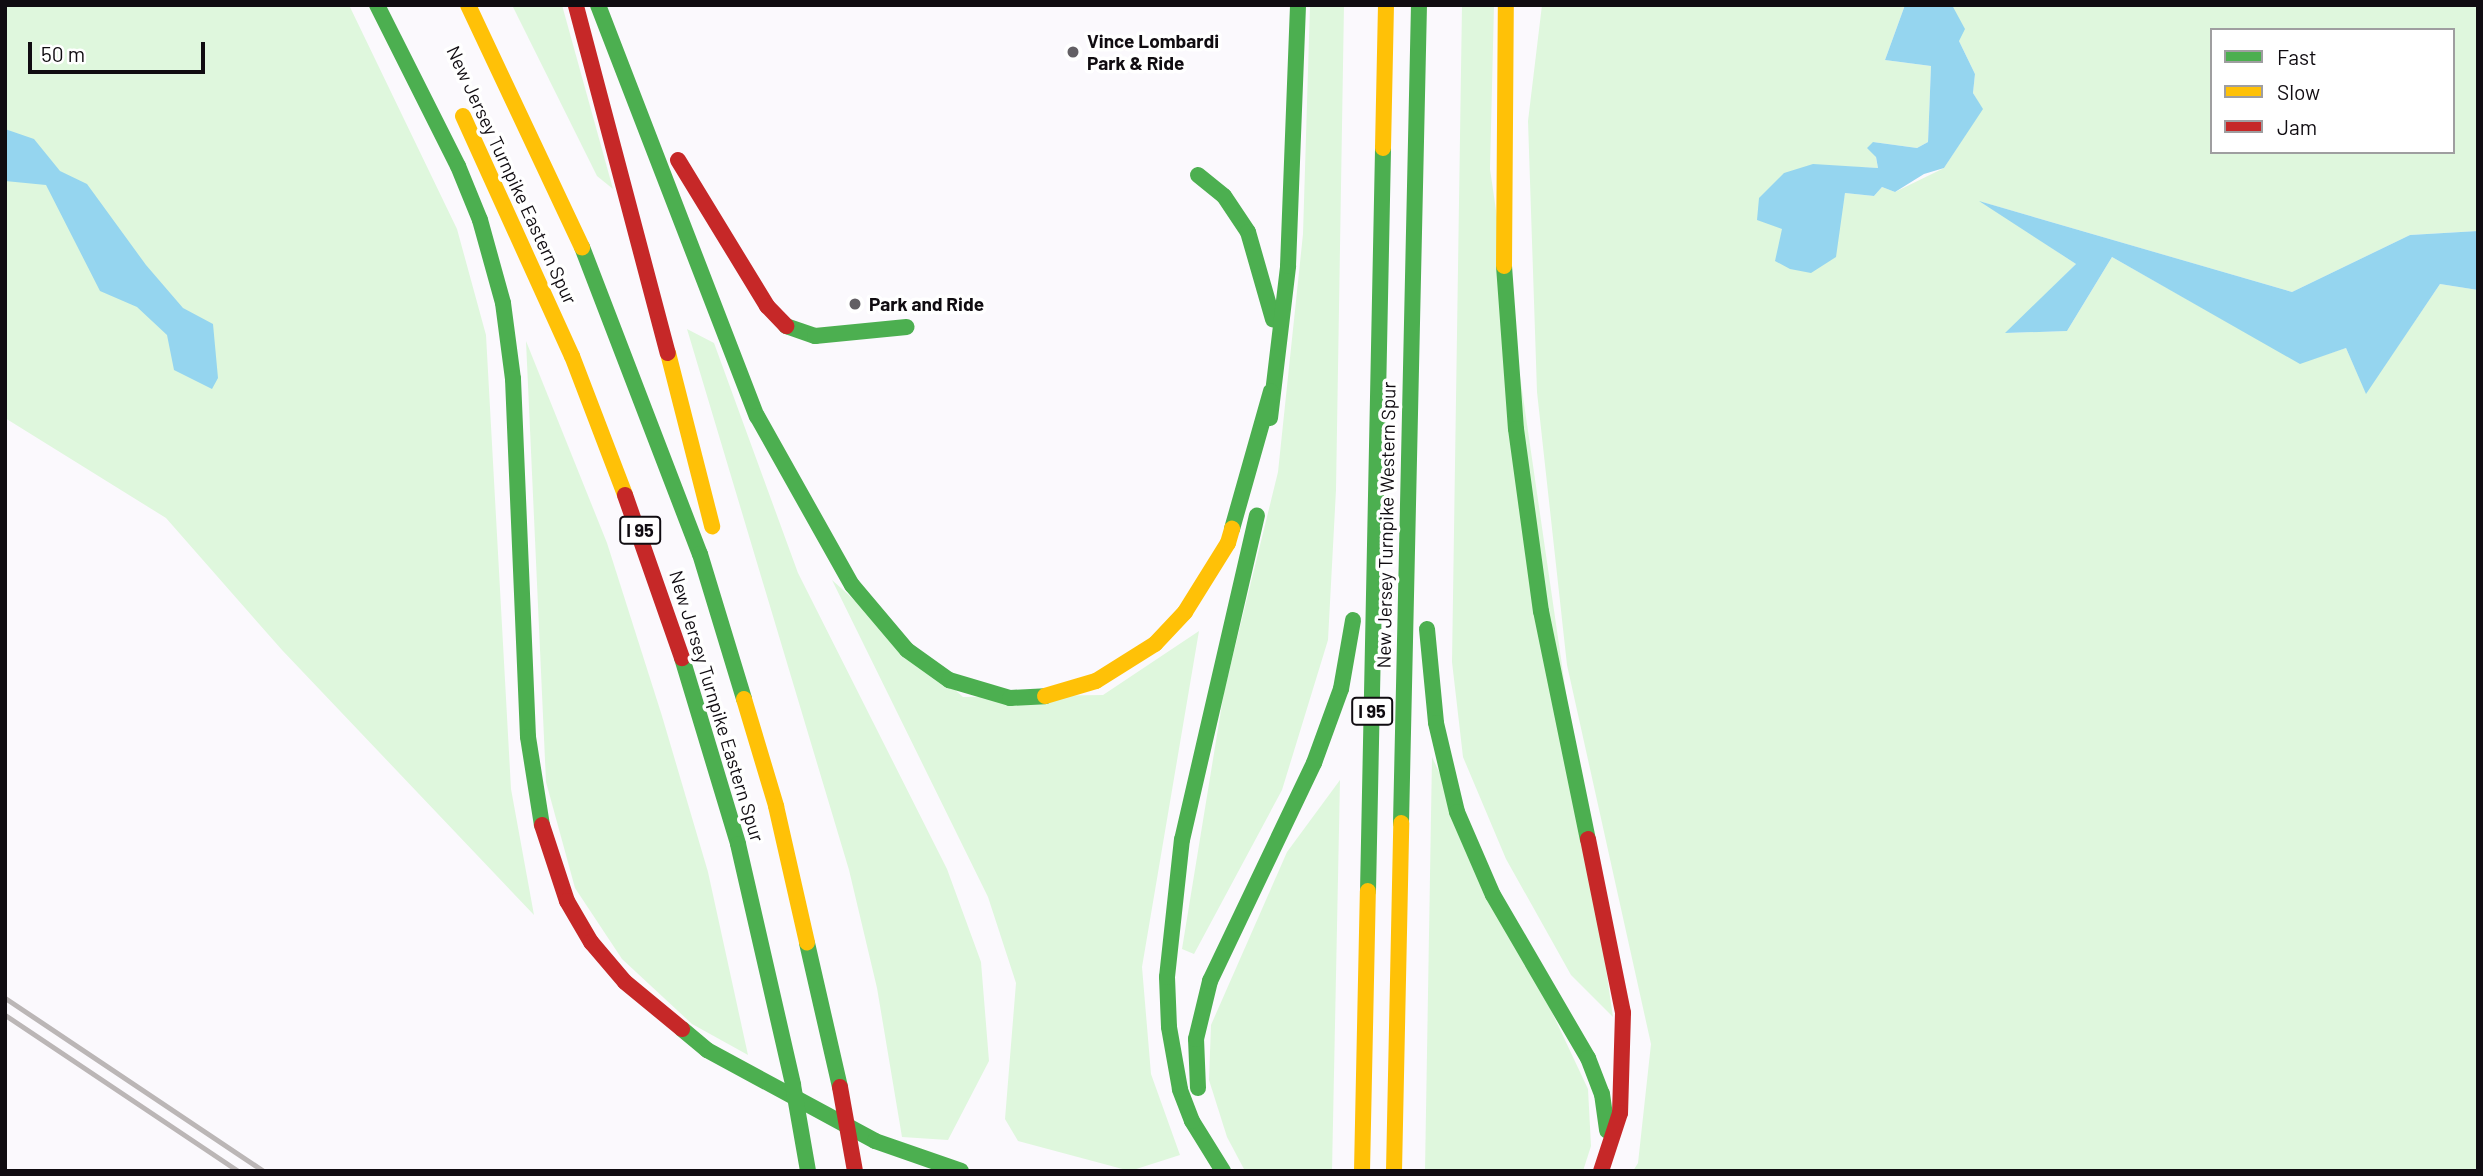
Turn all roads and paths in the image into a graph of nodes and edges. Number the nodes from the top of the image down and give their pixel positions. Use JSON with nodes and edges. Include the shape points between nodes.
{"nodes":[{"id":1,"x":377,"y":5,"type":"edge"},
{"id":2,"x":468,"y":5,"type":"edge"},
{"id":3,"x":576,"y":5,"type":"edge"},
{"id":4,"x":598,"y":5,"type":"edge"},
{"id":5,"x":1298,"y":5,"type":"edge"},
{"id":6,"x":1386,"y":5,"type":"edge"},
{"id":7,"x":1506,"y":5,"type":"edge"},
{"id":8,"x":1419,"y":6,"type":"edge"},
{"id":9,"x":622,"y":57,"type":"junction"},
{"id":10,"x":455,"y":100,"type":"dead end"},
{"id":11,"x":1198,"y":176,"type":"dead end"},
{"id":12,"x":1380,"y":304,"type":"junction"},
{"id":13,"x":907,"y":327,"type":"dead end"},
{"id":14,"x":1275,"y":342,"type":"junction"},
{"id":15,"x":1271,"y":391,"type":"junction"},
{"id":16,"x":1359,"y":413,"type":"dead end"},
{"id":17,"x":1409,"y":430,"type":"junction"},
{"id":18,"x":1424,"y":546,"type":"dead end"},
{"id":19,"x":1354,"y":598,"type":"dead end"},
{"id":20,"x":1426,"y":612,"type":"dead end"},
{"id":21,"x":747,"y":703,"type":"junction"},
{"id":22,"x":1607,"y":1151,"type":"junction"},
{"id":23,"x":1212,"y":1153,"type":"junction"},
{"id":24,"x":808,"y":1171,"type":"edge"},
{"id":25,"x":855,"y":1171,"type":"edge"},
{"id":26,"x":961,"y":1171,"type":"edge"},
{"id":27,"x":1223,"y":1171,"type":"edge"},
{"id":28,"x":1362,"y":1171,"type":"edge"},
{"id":29,"x":1394,"y":1171,"type":"edge"},
{"id":30,"x":1601,"y":1171,"type":"edge"}],
"edges":[{"from":1,"to":26,"type":"highway","via":[[458,166],[480,220],[503,303],[513,379],[528,737],[541,825],[567,901],[591,942],[625,982],[707,1050],[875,1140]]},
{"from":2,"to":21,"type":"highway","name":"New Jersey Turnpike Eastern Spur","number":"I 95","via":[[547,167],[629,357],[704,566]]},
{"from":3,"to":21,"type":"highway","via":[[704,485]]},
{"from":4,"to":9,"type":"highway"},
{"from":5,"to":14,"type":"highway","via":[[1288,266]]},
{"from":6,"to":12,"type":"highway","name":"New Jersey Turnpike Western Spur","number":"I 95"},
{"from":7,"to":22,"type":"highway","via":[[1504,256],[1516,429],[1541,611],[1623,1013],[1623,1088]]},
{"from":8,"to":17,"type":"highway","name":"New Jersey Turnpike Western Spur","number":"I 95"},
{"from":9,"to":13,"type":"highway","via":[[677,158],[780,321],[816,336]]},
{"from":9,"to":15,"type":"highway","via":[[732,354],[793,484],[867,606],[907,650],[949,680],[1010,698],[1054,695],[1107,676],[1155,644],[1193,601],[1228,543]]},
{"from":10,"to":24,"type":"highway","name":"New Jersey Turnpike Eastern Spur","number":"I 95","bridge":true,"via":[[572,356],[661,589],[738,844]]},
{"from":11,"to":14,"type":"highway","via":[[1224,196],[1248,232],[1268,291]]},
{"from":12,"to":16,"type":"highway"},
{"from":12,"to":28,"type":"highway","name":"New Jersey Turnpike Western Spur","number":"I 95"},
{"from":14,"to":15,"type":"highway"},
{"from":15,"to":23,"type":"highway","via":[[1261,497],[1182,840],[1168,950],[1169,1027],[1180,1089]]},
{"from":17,"to":18,"type":"highway"},
{"from":17,"to":29,"type":"highway","name":"New Jersey Turnpike Western Spur","number":"I 95"},
{"from":19,"to":23,"type":"highway","via":[[1347,664],[1328,726],[1205,999],[1195,1060]]},
{"from":20,"to":22,"type":"highway","via":[[1436,723],[1457,812],[1493,895],[1592,1067],[1606,1113]]},
{"from":21,"to":25,"type":"highway","name":"New Jersey Turnpike Eastern Spur","number":"I 95","bridge":true,"via":[[792,869]]},
{"from":22,"to":30,"type":"highway"},
{"from":23,"to":27,"type":"highway"}]}
